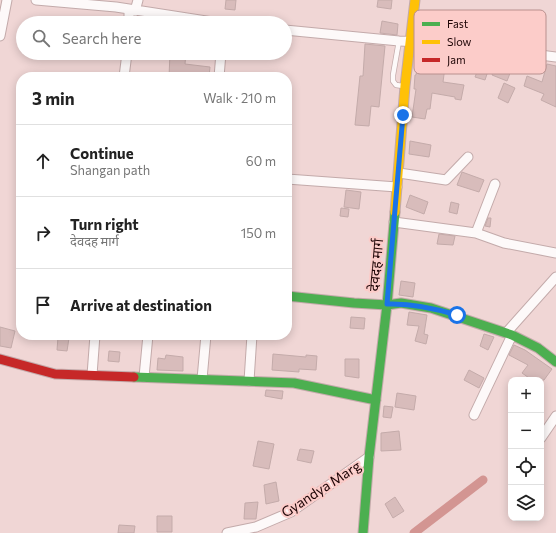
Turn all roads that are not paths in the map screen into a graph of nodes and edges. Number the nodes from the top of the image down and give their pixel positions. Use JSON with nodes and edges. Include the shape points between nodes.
{"nodes":[{"id":1,"x":7,"y":0,"type":"edge"},
{"id":2,"x":37,"y":0,"type":"edge"},
{"id":3,"x":138,"y":0,"type":"edge"},
{"id":4,"x":415,"y":0,"type":"edge"},
{"id":5,"x":132,"y":10,"type":"junction"},
{"id":6,"x":131,"y":16,"type":"edge"},
{"id":7,"x":172,"y":16,"type":"edge"},
{"id":8,"x":292,"y":31,"type":"edge"},
{"id":9,"x":0,"y":36,"type":"edge"},
{"id":10,"x":399,"y":40,"type":"junction"},
{"id":11,"x":410,"y":41,"type":"junction"},
{"id":12,"x":414,"y":41,"type":"edge"},
{"id":13,"x":546,"y":56,"type":"edge"},
{"id":14,"x":556,"y":57,"type":"edge"},
{"id":15,"x":126,"y":60,"type":"edge"},
{"id":16,"x":220,"y":60,"type":"edge"},
{"id":17,"x":125,"y":72,"type":"edge"},
{"id":18,"x":219,"y":72,"type":"edge"},
{"id":19,"x":405,"y":86,"type":"junction"},
{"id":20,"x":468,"y":157,"type":"dead end"},
{"id":21,"x":399,"y":173,"type":"junction"},
{"id":22,"x":292,"y":179,"type":"edge"},
{"id":23,"x":495,"y":184,"type":"dead end"},
{"id":24,"x":398,"y":187,"type":"junction"},
{"id":25,"x":394,"y":222,"type":"junction"},
{"id":26,"x":476,"y":233,"type":"junction"},
{"id":27,"x":556,"y":253,"type":"edge"},
{"id":28,"x":556,"y":277,"type":"edge"},
{"id":29,"x":292,"y":296,"type":"edge"},
{"id":30,"x":387,"y":304,"type":"junction"},
{"id":31,"x":510,"y":333,"type":"junction"},
{"id":32,"x":95,"y":340,"type":"edge"},
{"id":33,"x":148,"y":340,"type":"edge"},
{"id":34,"x":206,"y":340,"type":"edge"},
{"id":35,"x":252,"y":340,"type":"edge"},
{"id":36,"x":0,"y":359,"type":"edge"},
{"id":37,"x":556,"y":362,"type":"edge"},
{"id":38,"x":92,"y":375,"type":"junction"},
{"id":39,"x":144,"y":377,"type":"junction"},
{"id":40,"x":202,"y":379,"type":"junction"},
{"id":41,"x":250,"y":380,"type":"junction"},
{"id":42,"x":376,"y":400,"type":"junction"},
{"id":43,"x":474,"y":415,"type":"dead end"},
{"id":44,"x":556,"y":416,"type":"edge"},
{"id":45,"x":544,"y":434,"type":"edge"},
{"id":46,"x":369,"y":457,"type":"junction"},
{"id":47,"x":228,"y":533,"type":"edge"},
{"id":48,"x":363,"y":533,"type":"edge"}],
"edges":[{"from":1,"to":9,"type":"street"},
{"from":2,"to":5,"type":"street"},
{"from":3,"to":5,"type":"street"},
{"from":4,"to":11,"type":"street","name":"देवदह मार्ग"},
{"from":5,"to":6,"type":"street"},
{"from":5,"to":7,"type":"street"},
{"from":8,"to":10,"type":"street"},
{"from":10,"to":11,"type":"street"},
{"from":10,"to":19,"type":"lane","via":[[393,80],[396,85]]},
{"from":11,"to":12,"type":"street"},
{"from":11,"to":19,"type":"street","name":"देवदह मार्ग"},
{"from":13,"to":14,"type":"street"},
{"from":15,"to":17,"type":"street"},
{"from":16,"to":18,"type":"street"},
{"from":19,"to":21,"type":"street","name":"देवदह मार्ग"},
{"from":20,"to":21,"type":"street","via":[[446,180]]},
{"from":21,"to":24,"type":"street","name":"देवदह मार्ग"},
{"from":22,"to":24,"type":"street"},
{"from":23,"to":26,"type":"street"},
{"from":24,"to":25,"type":"street","name":"देवदह मार्ग"},
{"from":25,"to":26,"type":"street"},
{"from":25,"to":30,"type":"street","name":"देवदह मार्ग"},
{"from":26,"to":27,"type":"street","via":[[504,243]]},
{"from":28,"to":31,"type":"street"},
{"from":29,"to":30,"type":"street"},
{"from":30,"to":31,"type":"street","via":[[401,303],[431,308]]},
{"from":30,"to":42,"type":"street","name":"देवदह मार्ग"},
{"from":31,"to":37,"type":"street","via":[[538,348]]},
{"from":31,"to":43,"type":"street"},
{"from":32,"to":38,"type":"street"},
{"from":33,"to":39,"type":"street"},
{"from":34,"to":40,"type":"street"},
{"from":35,"to":41,"type":"street"},
{"from":36,"to":38,"type":"street","via":[[56,374]]},
{"from":38,"to":39,"type":"street"},
{"from":39,"to":40,"type":"street"},
{"from":40,"to":41,"type":"street"},
{"from":41,"to":42,"type":"street","via":[[308,386]]},
{"from":42,"to":46,"type":"street","name":"देवदह मार्ग"},
{"from":44,"to":45,"type":"street"},
{"from":46,"to":47,"type":"street","name":"Gyandya Marg","via":[[291,512],[256,527]]},
{"from":46,"to":48,"type":"street","name":"देवदह मार्ग"}]}
